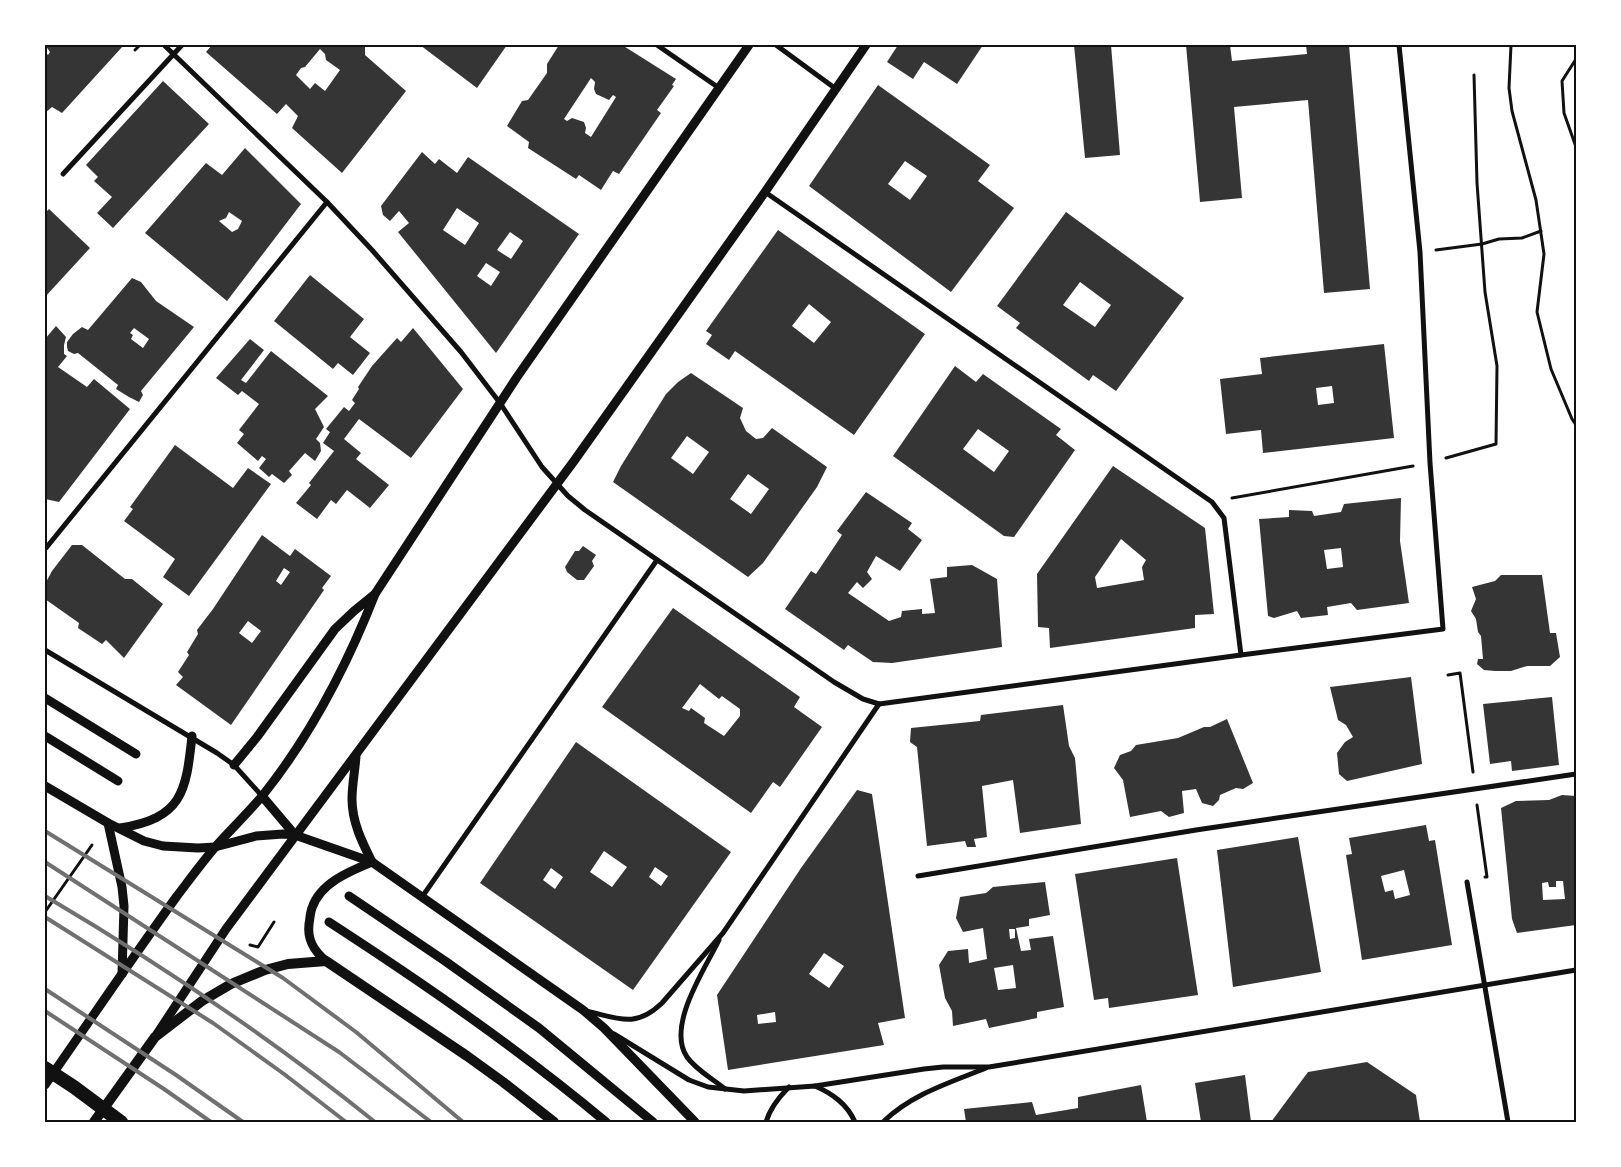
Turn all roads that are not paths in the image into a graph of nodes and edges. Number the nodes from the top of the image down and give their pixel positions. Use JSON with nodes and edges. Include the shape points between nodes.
{"nodes":[{"id":1,"x":164,"y":45,"type":"edge"},
{"id":2,"x":182,"y":45,"type":"edge"},
{"id":3,"x":658,"y":45,"type":"edge"},
{"id":4,"x":749,"y":45,"type":"edge"},
{"id":5,"x":776,"y":45,"type":"edge"},
{"id":6,"x":866,"y":45,"type":"edge"},
{"id":7,"x":1399,"y":45,"type":"edge"},
{"id":8,"x":173,"y":54,"type":"junction"},
{"id":9,"x":720,"y":88,"type":"junction"},
{"id":10,"x":836,"y":89,"type":"junction"},
{"id":11,"x":63,"y":174,"type":"dead end"},
{"id":12,"x":765,"y":192,"type":"junction"},
{"id":13,"x":327,"y":202,"type":"junction"},
{"id":14,"x":500,"y":403,"type":"junction"},
{"id":15,"x":557,"y":484,"type":"junction"},
{"id":16,"x":46,"y":548,"type":"dead end"},
{"id":17,"x":657,"y":560,"type":"junction"},
{"id":18,"x":375,"y":594,"type":"junction"},
{"id":19,"x":45,"y":650,"type":"edge"},
{"id":20,"x":1241,"y":655,"type":"junction"},
{"id":21,"x":45,"y":698,"type":"edge"},
{"id":22,"x":878,"y":704,"type":"junction"},
{"id":23,"x":45,"y":736,"type":"edge"},
{"id":24,"x":192,"y":736,"type":"junction"},
{"id":25,"x":136,"y":754,"type":"dead end"},
{"id":26,"x":356,"y":756,"type":"junction"},
{"id":27,"x":234,"y":765,"type":"junction"},
{"id":28,"x":1576,"y":774,"type":"edge"},
{"id":29,"x":118,"y":781,"type":"dead end"},
{"id":30,"x":45,"y":786,"type":"edge"},
{"id":31,"x":262,"y":796,"type":"junction"},
{"id":32,"x":108,"y":823,"type":"junction"},
{"id":33,"x":120,"y":828,"type":"junction"},
{"id":34,"x":295,"y":835,"type":"junction"},
{"id":35,"x":215,"y":847,"type":"junction"},
{"id":36,"x":372,"y":862,"type":"junction"},
{"id":37,"x":918,"y":876,"type":"dead end"},
{"id":38,"x":1466,"y":882,"type":"dead end"},
{"id":39,"x":349,"y":896,"type":"dead end"},
{"id":40,"x":422,"y":897,"type":"junction"},
{"id":41,"x":329,"y":922,"type":"dead end"},
{"id":42,"x":723,"y":933,"type":"junction"},
{"id":43,"x":326,"y":961,"type":"junction"},
{"id":44,"x":1576,"y":970,"type":"edge"},
{"id":45,"x":122,"y":974,"type":"junction"},
{"id":46,"x":1484,"y":985,"type":"junction"},
{"id":47,"x":583,"y":1010,"type":"junction"},
{"id":48,"x":604,"y":1028,"type":"junction"},
{"id":49,"x":155,"y":1037,"type":"junction"},
{"id":50,"x":989,"y":1067,"type":"junction"},
{"id":51,"x":45,"y":1068,"type":"edge"},
{"id":52,"x":45,"y":1085,"type":"edge"},
{"id":53,"x":815,"y":1086,"type":"junction"},
{"id":54,"x":790,"y":1087,"type":"junction"},
{"id":55,"x":726,"y":1089,"type":"junction"},
{"id":56,"x":94,"y":1122,"type":"edge"},
{"id":57,"x":121,"y":1122,"type":"edge"},
{"id":58,"x":554,"y":1122,"type":"edge"},
{"id":59,"x":606,"y":1122,"type":"edge"},
{"id":60,"x":653,"y":1122,"type":"edge"},
{"id":61,"x":695,"y":1122,"type":"edge"},
{"id":62,"x":766,"y":1122,"type":"edge"},
{"id":63,"x":855,"y":1122,"type":"edge"},
{"id":64,"x":883,"y":1122,"type":"edge"},
{"id":65,"x":1508,"y":1122,"type":"edge"}],
"edges":[{"from":1,"to":8,"type":"street"},
{"from":2,"to":8,"type":"street"},
{"from":3,"to":9,"type":"street"},
{"from":4,"to":9,"type":"street"},
{"from":5,"to":10,"type":"street"},
{"from":6,"to":10,"type":"street"},
{"from":7,"to":20,"type":"street","via":[[1420,252],[1430,463],[1443,629]]},
{"from":8,"to":11,"type":"street"},
{"from":8,"to":13,"type":"street"},
{"from":9,"to":14,"type":"street"},
{"from":10,"to":12,"type":"street"},
{"from":12,"to":15,"type":"street"},
{"from":12,"to":20,"type":"street","via":[[1212,502],[1224,518]]},
{"from":13,"to":14,"type":"street","via":[[455,345]]},
{"from":13,"to":16,"type":"street"},
{"from":14,"to":15,"type":"street"},
{"from":14,"to":18,"type":"street"},
{"from":15,"to":17,"type":"street","via":[[585,510]]},
{"from":15,"to":26,"type":"street"},
{"from":17,"to":22,"type":"street","via":[[847,691]]},
{"from":17,"to":40,"type":"street"},
{"from":18,"to":27,"type":"street","via":[[335,629]]},
{"from":18,"to":31,"type":"street","via":[[364,624],[322,705]]},
{"from":19,"to":24,"type":"street"},
{"from":20,"to":22,"type":"street"},
{"from":21,"to":25,"type":"street"},
{"from":22,"to":42,"type":"street"},
{"from":23,"to":29,"type":"street"},
{"from":24,"to":27,"type":"street"},
{"from":24,"to":33,"type":"street","via":[[186,781],[177,801],[157,818],[137,826]]},
{"from":26,"to":34,"type":"street"},
{"from":26,"to":36,"type":"street","via":[[353,811]]},
{"from":27,"to":31,"type":"street"},
{"from":28,"to":37,"type":"street","via":[[1196,830]]},
{"from":30,"to":32,"type":"street"},
{"from":31,"to":34,"type":"street"},
{"from":31,"to":35,"type":"street"},
{"from":32,"to":33,"type":"street"},
{"from":32,"to":45,"type":"street","via":[[124,906]]},
{"from":33,"to":35,"type":"street","via":[[144,841],[163,846]]},
{"from":34,"to":35,"type":"street","via":[[256,836]]},
{"from":34,"to":36,"type":"street"},
{"from":34,"to":49,"type":"street","via":[[220,938]]},
{"from":35,"to":45,"type":"street"},
{"from":36,"to":40,"type":"street"},
{"from":36,"to":43,"type":"street","via":[[337,879],[311,908],[310,940],[315,951]]},
{"from":38,"to":46,"type":"street"},
{"from":39,"to":60,"type":"street","via":[[539,1028]]},
{"from":40,"to":47,"type":"street"},
{"from":41,"to":59,"type":"street","via":[[510,1045]]},
{"from":42,"to":47,"type":"street","via":[[654,1012],[636,1020]]},
{"from":42,"to":55,"type":"street","via":[[693,992],[680,1033],[687,1057]]},
{"from":43,"to":49,"type":"main road","via":[[288,964],[245,977],[202,1001]]},
{"from":43,"to":58,"type":"main road","via":[[446,1041]]},
{"from":44,"to":46,"type":"street"},
{"from":45,"to":52,"type":"street"},
{"from":46,"to":50,"type":"street"},
{"from":46,"to":65,"type":"street"},
{"from":47,"to":48,"type":"street"},
{"from":48,"to":55,"type":"street","via":[[689,1080]]},
{"from":48,"to":61,"type":"street"},
{"from":49,"to":56,"type":"main road"},
{"from":50,"to":53,"type":"street","via":[[924,1069]]},
{"from":50,"to":64,"type":"street","via":[[921,1094]]},
{"from":51,"to":57,"type":"highway"},
{"from":53,"to":54,"type":"street"},
{"from":53,"to":63,"type":"street","via":[[841,1101]]},
{"from":54,"to":55,"type":"street","via":[[744,1091]]},
{"from":54,"to":62,"type":"street","via":[[777,1100]]}]}
